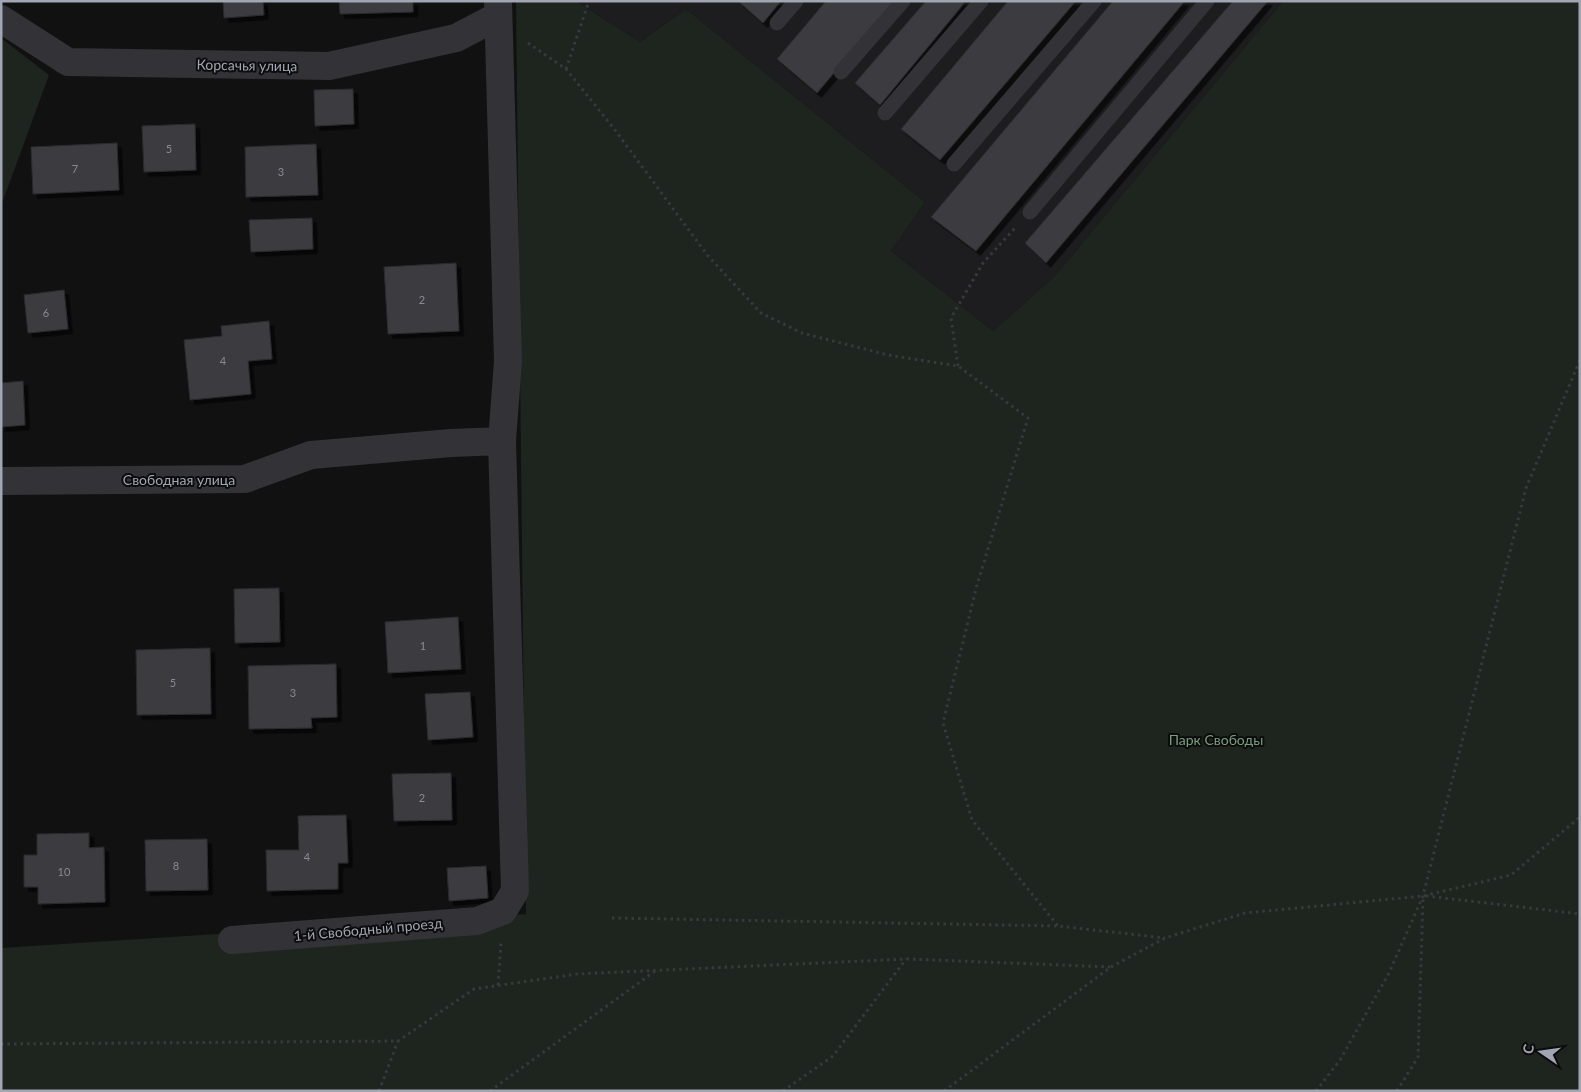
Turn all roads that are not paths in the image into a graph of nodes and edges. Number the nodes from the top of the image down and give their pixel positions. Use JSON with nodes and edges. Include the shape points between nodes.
{"nodes":[{"id":1,"x":796,"y":1,"type":"edge"},
{"id":2,"x":903,"y":1,"type":"edge"},
{"id":3,"x":981,"y":1,"type":"edge"},
{"id":4,"x":1094,"y":1,"type":"edge"},
{"id":5,"x":1208,"y":1,"type":"edge"},
{"id":6,"x":498,"y":9,"type":"edge"},
{"id":7,"x":1,"y":19,"type":"edge"},
{"id":8,"x":777,"y":23,"type":"dead end"},
{"id":9,"x":841,"y":72,"type":"dead end"},
{"id":10,"x":885,"y":113,"type":"dead end"},
{"id":11,"x":954,"y":164,"type":"dead end"},
{"id":12,"x":1030,"y":212,"type":"road end"},
{"id":13,"x":502,"y":441,"type":"junction"},
{"id":14,"x":1,"y":481,"type":"edge"},
{"id":15,"x":232,"y":940,"type":"dead end"}],
"edges":[{"from":1,"to":8,"type":"lane"},
{"from":2,"to":9,"type":"lane"},
{"from":3,"to":10,"type":"lane"},
{"from":4,"to":11,"type":"lane"},
{"from":5,"to":12,"type":"lane"},
{"from":6,"to":7,"type":"street","name":"Корсачья улица","via":[[456,38],[329,66],[68,62]]},
{"from":6,"to":13,"type":"street","via":[[508,361]]},
{"from":13,"to":14,"type":"street","name":"Свободная улица","via":[[311,455],[245,479]]},
{"from":13,"to":15,"type":"street","name":"1-й Свободный проезд","via":[[515,891],[503,911],[477,921]]}]}
